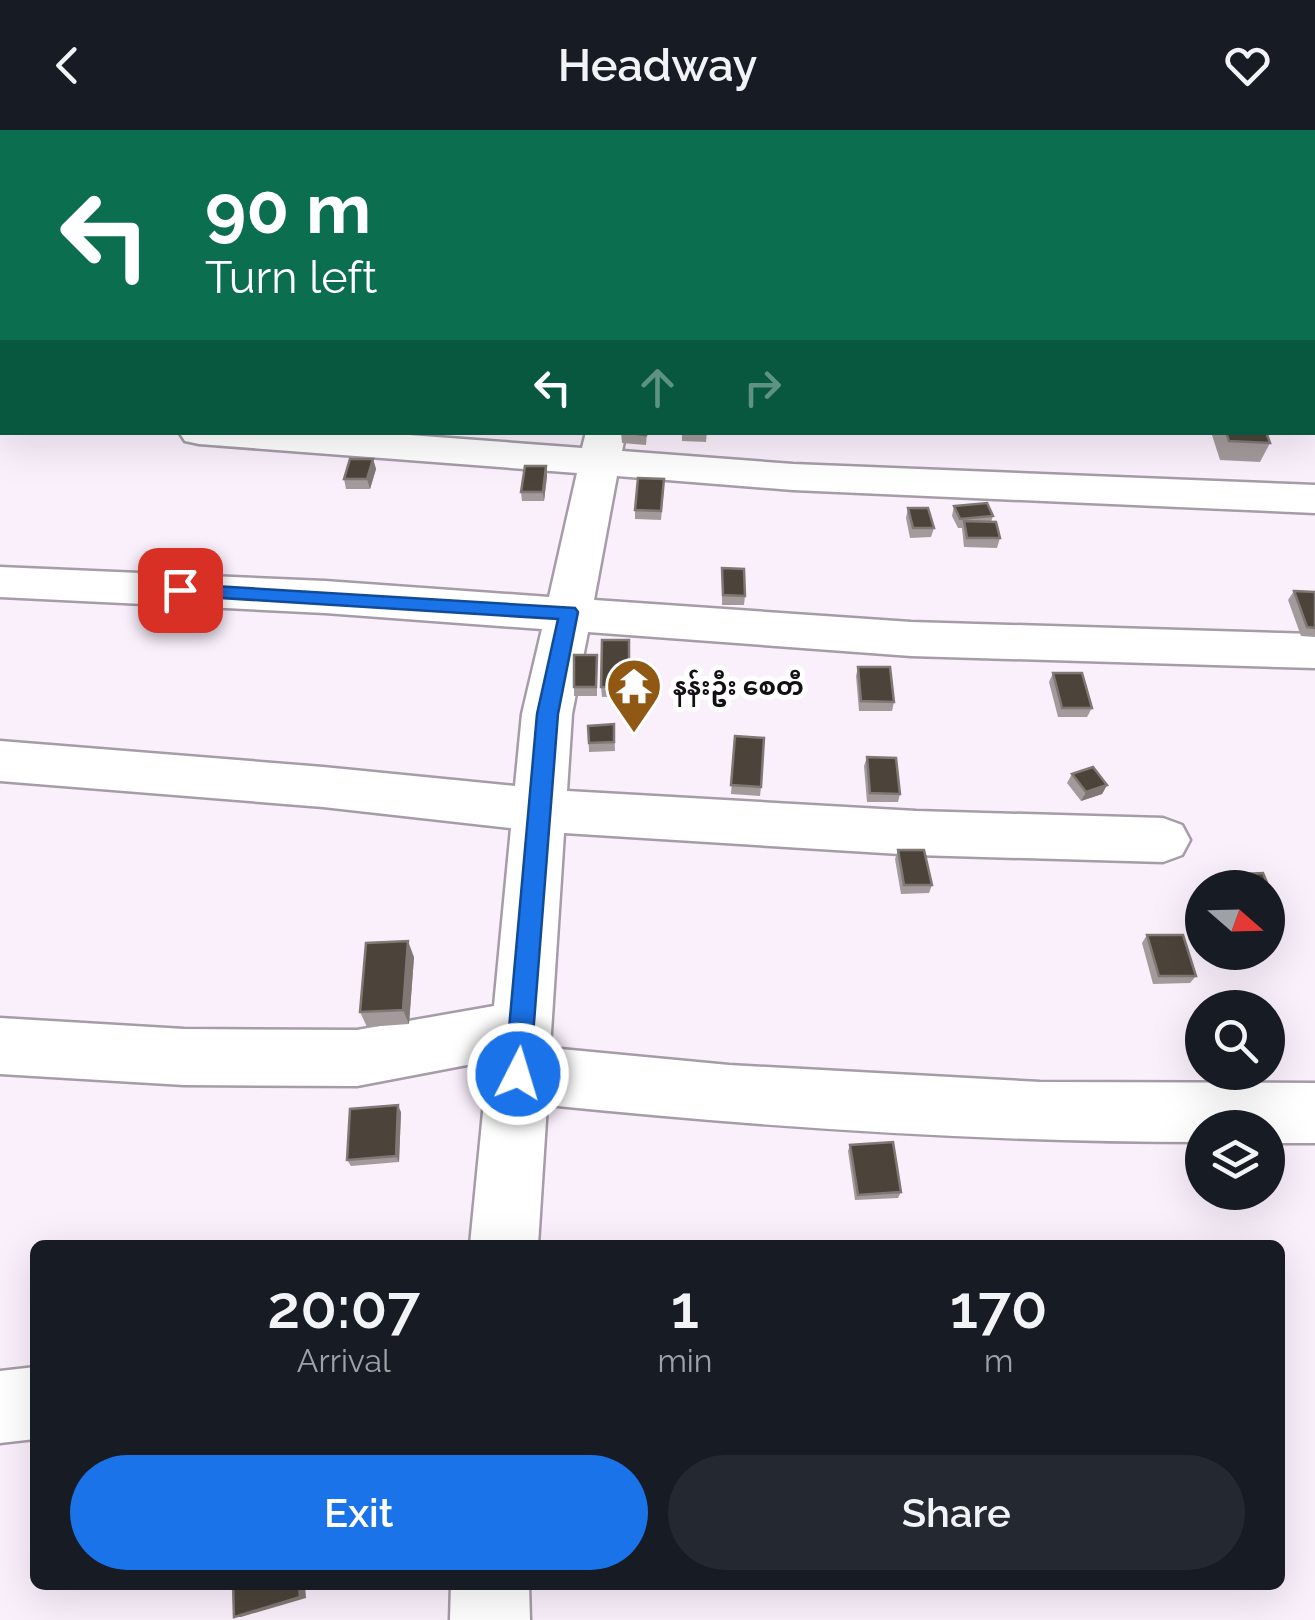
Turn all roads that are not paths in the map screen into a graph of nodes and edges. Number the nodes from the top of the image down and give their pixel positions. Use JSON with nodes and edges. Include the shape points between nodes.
{"nodes":[{"id":1,"x":280,"y":435,"type":"edge"},
{"id":2,"x":603,"y":447,"type":"edge"},
{"id":3,"x":1315,"y":499,"type":"edge"},
{"id":4,"x":0,"y":582,"type":"edge"},
{"id":5,"x":568,"y":612,"type":"junction"},
{"id":6,"x":1315,"y":650,"type":"edge"},
{"id":7,"x":0,"y":761,"type":"edge"},
{"id":8,"x":539,"y":810,"type":"junction"},
{"id":9,"x":1163,"y":840,"type":"dead end"},
{"id":10,"x":0,"y":1046,"type":"edge"},
{"id":11,"x":520,"y":1051,"type":"junction"},
{"id":12,"x":1315,"y":1112,"type":"edge"},
{"id":13,"x":504,"y":1240,"type":"edge"},
{"id":14,"x":30,"y":1404,"type":"edge"},
{"id":15,"x":0,"y":1407,"type":"edge"},
{"id":16,"x":490,"y":1590,"type":"edge"},
{"id":17,"x":490,"y":1620,"type":"edge"}],
"edges":[{"from":1,"to":2,"type":"street"},
{"from":2,"to":3,"type":"street","via":[[793,478]]},
{"from":2,"to":5,"type":"street"},
{"from":4,"to":5,"type":"street"},
{"from":5,"to":6,"type":"street","via":[[911,638]]},
{"from":5,"to":8,"type":"street","via":[[547,714]]},
{"from":7,"to":8,"type":"street"},
{"from":8,"to":9,"type":"street"},
{"from":8,"to":11,"type":"street"},
{"from":10,"to":11,"type":"street","via":[[357,1058]]},
{"from":11,"to":12,"type":"street","via":[[728,1094],[1040,1112]]},
{"from":11,"to":13,"type":"street"},
{"from":14,"to":15,"type":"street"},
{"from":16,"to":17,"type":"street"}]}
